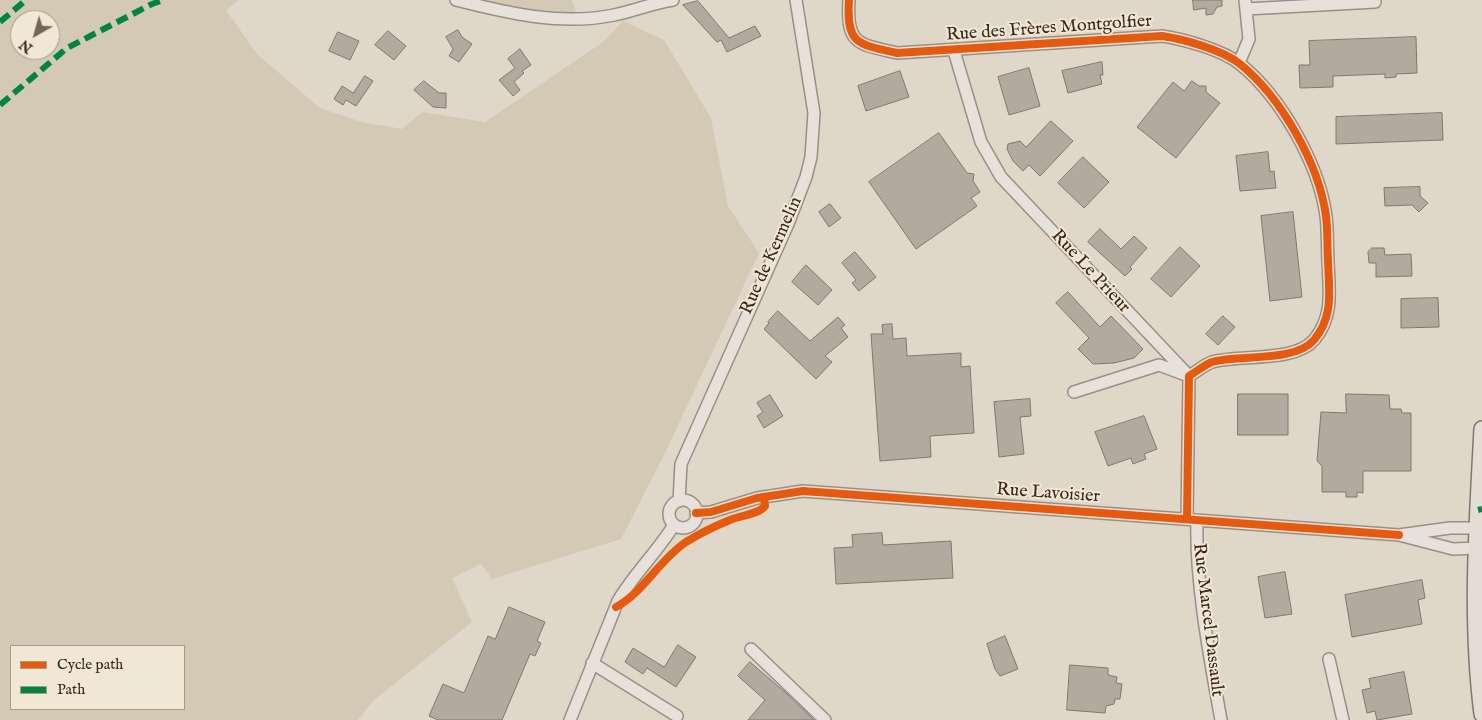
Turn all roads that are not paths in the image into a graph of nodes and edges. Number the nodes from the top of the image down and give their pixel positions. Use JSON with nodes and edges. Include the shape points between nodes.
{"nodes":[{"id":1,"x":456,"y":0,"type":"edge"},
{"id":2,"x":673,"y":0,"type":"edge"},
{"id":3,"x":796,"y":0,"type":"edge"},
{"id":4,"x":849,"y":0,"type":"edge"},
{"id":5,"x":1375,"y":2,"type":"dead end"},
{"id":6,"x":1309,"y":3,"type":"edge"},
{"id":7,"x":1246,"y":4,"type":"edge"},
{"id":8,"x":954,"y":50,"type":"junction"},
{"id":9,"x":1239,"y":63,"type":"junction"},
{"id":10,"x":1189,"y":376,"type":"junction"},
{"id":11,"x":1074,"y":392,"type":"dead end"},
{"id":12,"x":1482,"y":429,"type":"edge"},
{"id":13,"x":679,"y":501,"type":"junction"},
{"id":14,"x":696,"y":513,"type":"junction"},
{"id":15,"x":1192,"y":520,"type":"junction"},
{"id":16,"x":674,"y":525,"type":"junction"},
{"id":17,"x":1477,"y":528,"type":"junction"},
{"id":18,"x":1399,"y":535,"type":"junction"},
{"id":19,"x":1477,"y":548,"type":"junction"},
{"id":20,"x":751,"y":649,"type":"dead end"},
{"id":21,"x":1329,"y":659,"type":"dead end"},
{"id":22,"x":592,"y":663,"type":"junction"},
{"id":23,"x":1482,"y":714,"type":"edge"},
{"id":24,"x":677,"y":716,"type":"dead end"},
{"id":25,"x":570,"y":720,"type":"edge"},
{"id":26,"x":825,"y":720,"type":"edge"},
{"id":27,"x":1221,"y":720,"type":"edge"},
{"id":28,"x":1343,"y":720,"type":"edge"}],
"edges":[{"from":1,"to":2,"type":"street","via":[[538,18],[574,19],[613,15]]},
{"from":3,"to":13,"type":"street","name":"Rue de Kermelin","via":[[814,113],[809,164],[788,224],[681,464]]},
{"from":4,"to":8,"type":"street","name":"Rue des Frères Montgolfier","via":[[849,30],[856,40],[868,46],[897,53]]},
{"from":5,"to":6,"type":"street"},
{"from":6,"to":7,"type":"street"},
{"from":7,"to":9,"type":"street","via":[[1249,39]]},
{"from":8,"to":9,"type":"street","name":"Rue des Frères Montgolfier","via":[[1162,36],[1187,39]]},
{"from":8,"to":10,"type":"street","name":"Rue Le Prieur","via":[[981,142],[1001,176]]},
{"from":9,"to":10,"type":"street","name":"Rue des Frères Montgolfier","via":[[1270,96],[1297,134],[1318,182],[1326,216],[1330,301],[1325,326],[1312,343],[1294,352],[1211,362]]},
{"from":10,"to":11,"type":"street","via":[[1159,365]]},
{"from":10,"to":15,"type":"street"},
{"from":12,"to":17,"type":"main road"},
{"from":13,"to":14,"type":"street","via":[[692,504]]},
{"from":13,"to":16,"type":"street","via":[[669,512]]},
{"from":14,"to":15,"type":"street","name":"Rue Lavoisier","via":[[803,491]]},
{"from":14,"to":16,"type":"street","via":[[690,526]]},
{"from":15,"to":18,"type":"street","name":"Rue Lavoisier"},
{"from":15,"to":27,"type":"street","name":"Rue Marcel Dassault"},
{"from":16,"to":22,"type":"street","via":[[627,586]]},
{"from":17,"to":18,"type":"street","name":"Rue Lavoisier"},
{"from":17,"to":19,"type":"main road"},
{"from":18,"to":19,"type":"street","name":"Rue Lavoisier","via":[[1453,549]]},
{"from":19,"to":23,"type":"main road","via":[[1476,637]]},
{"from":20,"to":26,"type":"street"},
{"from":21,"to":28,"type":"street"},
{"from":22,"to":24,"type":"street"},
{"from":22,"to":25,"type":"street"}]}
